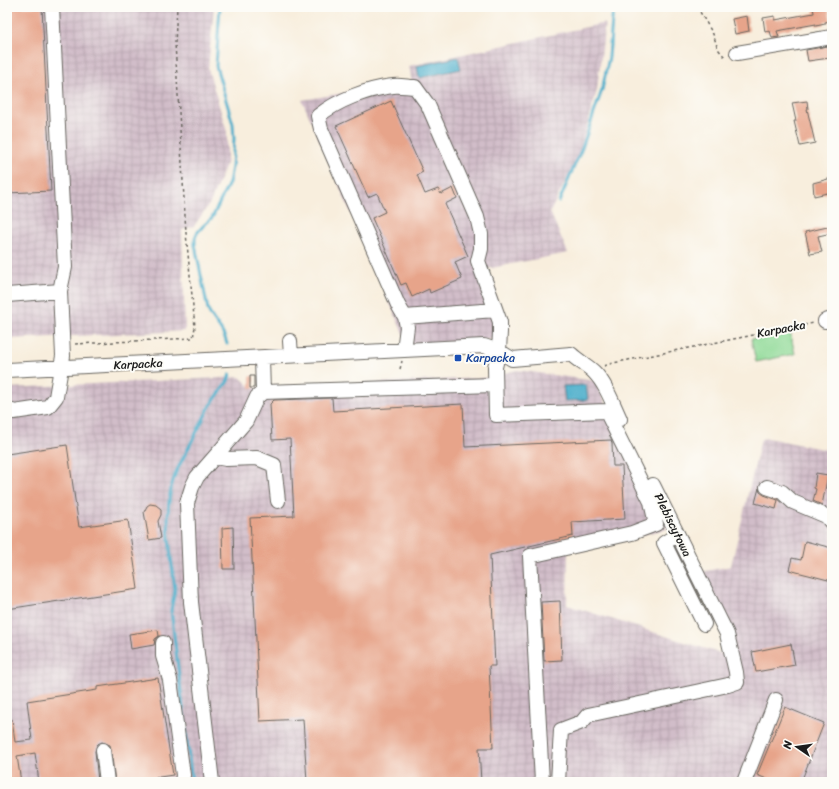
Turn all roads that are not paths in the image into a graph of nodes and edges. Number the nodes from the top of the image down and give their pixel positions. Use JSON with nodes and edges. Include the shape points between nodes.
{"nodes":[{"id":1,"x":52,"y":7,"type":"edge"},
{"id":2,"x":832,"y":37,"type":"edge"},
{"id":3,"x":737,"y":53,"type":"road end"},
{"id":4,"x":60,"y":291,"type":"junction"},
{"id":5,"x":7,"y":294,"type":"edge"},
{"id":6,"x":495,"y":310,"type":"junction"},
{"id":7,"x":405,"y":317,"type":"junction"},
{"id":8,"x":290,"y":341,"type":"dead end"},
{"id":9,"x":404,"y":350,"type":"junction"},
{"id":10,"x":499,"y":351,"type":"junction"},
{"id":11,"x":291,"y":356,"type":"junction"},
{"id":12,"x":262,"y":358,"type":"junction"},
{"id":13,"x":61,"y":368,"type":"junction"},
{"id":14,"x":7,"y":370,"type":"edge"},
{"id":15,"x":595,"y":373,"type":"joint"},
{"id":16,"x":495,"y":385,"type":"junction"},
{"id":17,"x":263,"y":392,"type":"junction"},
{"id":18,"x":7,"y":409,"type":"edge"},
{"id":19,"x":215,"y":457,"type":"junction"},
{"id":20,"x":767,"y":487,"type":"dead end"},
{"id":21,"x":278,"y":501,"type":"dead end"},
{"id":22,"x":832,"y":523,"type":"edge"},
{"id":23,"x":677,"y":535,"type":"junction"},
{"id":24,"x":704,"y":624,"type":"dead end"},
{"id":25,"x":163,"y":643,"type":"dead end"},
{"id":26,"x":776,"y":700,"type":"dead end"},
{"id":27,"x":103,"y":750,"type":"dead end"},
{"id":28,"x":108,"y":782,"type":"edge"},
{"id":29,"x":182,"y":782,"type":"edge"},
{"id":30,"x":212,"y":782,"type":"edge"},
{"id":31,"x":542,"y":782,"type":"edge"},
{"id":32,"x":558,"y":782,"type":"edge"},
{"id":33,"x":744,"y":782,"type":"edge"}],
"edges":[{"from":1,"to":4,"type":"street","via":[[64,267]]},
{"from":2,"to":3,"type":"street"},
{"from":4,"to":5,"type":"street"},
{"from":4,"to":13,"type":"street","via":[[63,346]]},
{"from":6,"to":7,"type":"street"},
{"from":6,"to":7,"type":"street","via":[[478,261],[482,234],[477,217],[428,105],[415,87],[395,86],[366,91],[327,109],[318,116],[321,129]]},
{"from":6,"to":10,"type":"street","via":[[500,322]]},
{"from":7,"to":9,"type":"street","via":[[407,328]]},
{"from":8,"to":11,"type":"street"},
{"from":9,"to":10,"type":"street","name":"Karpacka","via":[[484,346]]},
{"from":9,"to":11,"type":"street","name":"Karpacka"},
{"from":10,"to":15,"type":"street","name":"Karpacka","via":[[512,359],[571,354]]},
{"from":10,"to":16,"type":"street","via":[[495,367]]},
{"from":11,"to":12,"type":"street","name":"Karpacka"},
{"from":12,"to":13,"type":"street","name":"Karpacka"},
{"from":12,"to":17,"type":"street"},
{"from":13,"to":14,"type":"street","name":"Karpacka"},
{"from":13,"to":18,"type":"street","via":[[56,397],[48,408],[14,412]]},
{"from":15,"to":23,"type":"street","name":"Plebiscytowa","via":[[606,390]]},
{"from":16,"to":17,"type":"street"},
{"from":16,"to":31,"type":"street","via":[[496,415],[606,411],[651,502],[656,524],[632,533],[530,556]]},
{"from":17,"to":19,"type":"street","via":[[257,397],[246,421]]},
{"from":19,"to":21,"type":"street","via":[[257,458],[274,465]]},
{"from":19,"to":30,"type":"street","via":[[197,477],[187,510],[191,602]]},
{"from":20,"to":22,"type":"street","via":[[782,492],[793,502],[826,516]]},
{"from":23,"to":24,"type":"street","via":[[664,544]]},
{"from":23,"to":32,"type":"street","name":"Plebiscytowa","via":[[727,634],[737,682],[588,715],[582,722],[561,730]]},
{"from":25,"to":29,"type":"street"},
{"from":26,"to":33,"type":"street"},
{"from":27,"to":28,"type":"street"}]}
